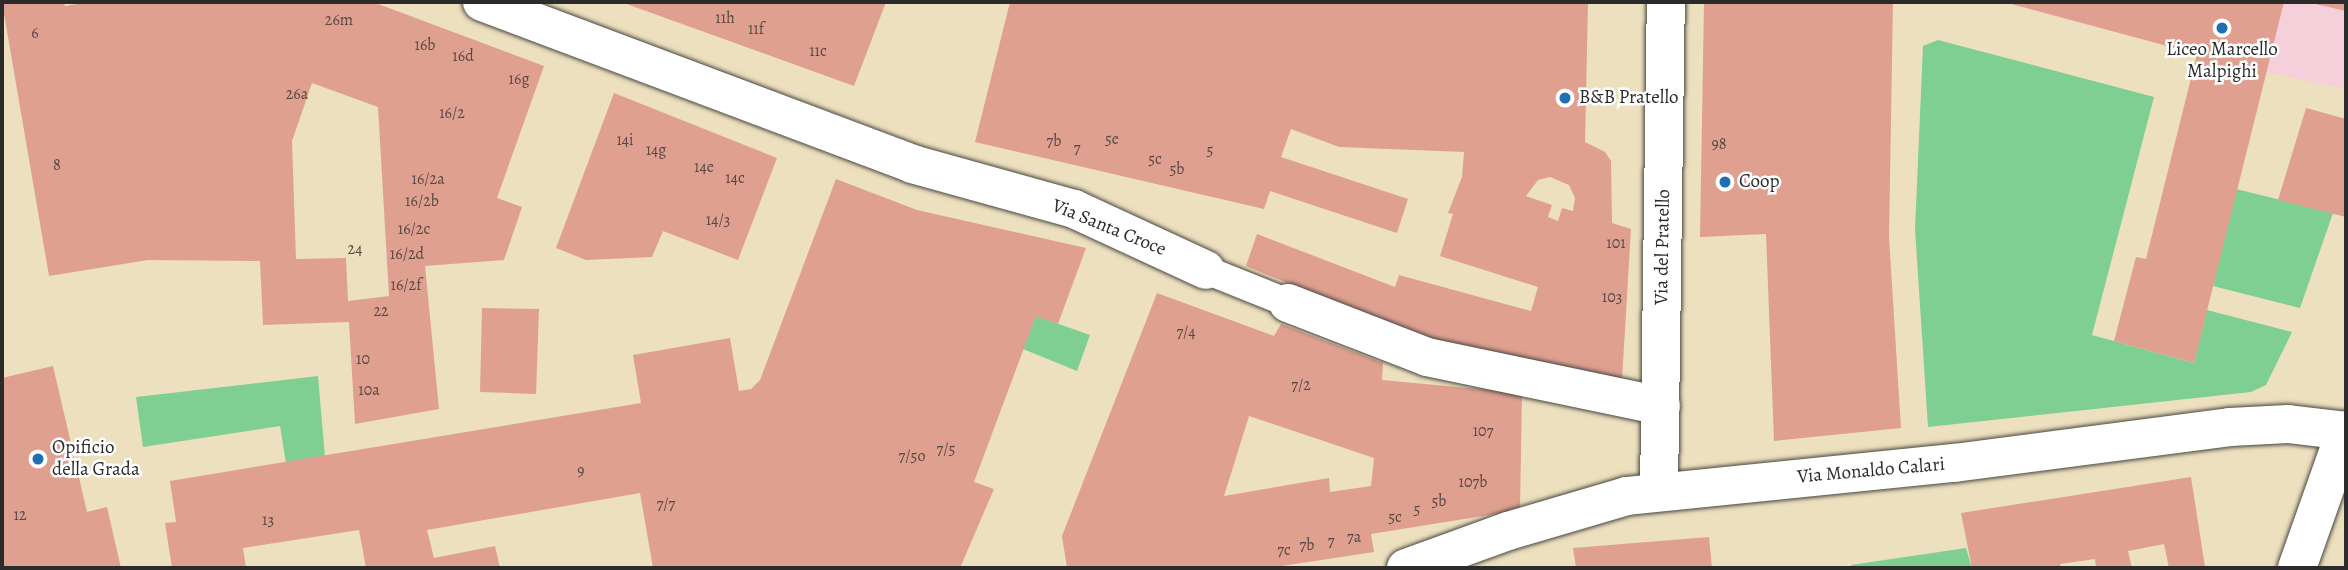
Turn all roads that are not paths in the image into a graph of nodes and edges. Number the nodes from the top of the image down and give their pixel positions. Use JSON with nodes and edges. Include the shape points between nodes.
{"nodes":[{"id":1,"x":1666,"y":2,"type":"edge"},
{"id":2,"x":508,"y":6,"type":"edge"},
{"id":3,"x":1206,"y":270,"type":"joint"},
{"id":4,"x":1288,"y":303,"type":"joint"},
{"id":5,"x":1661,"y":405,"type":"junction"},
{"id":6,"x":2346,"y":430,"type":"edge"},
{"id":7,"x":1659,"y":491,"type":"junction"},
{"id":8,"x":1406,"y":568,"type":"edge"},
{"id":9,"x":2297,"y":568,"type":"edge"}],
"edges":[{"from":1,"to":5,"type":"street","name":"Via del Pratello"},
{"from":2,"to":3,"type":"street","name":"Via Santa Croce","via":[[912,164],[1074,209]]},
{"from":3,"to":4,"type":"lane","name":"Via Santa Croce"},
{"from":4,"to":5,"type":"street","name":"Via Santa Croce","via":[[1427,357]]},
{"from":5,"to":7,"type":"street","name":"Via del Pratello"},
{"from":6,"to":7,"type":"street","name":"Via Monaldo Calari","via":[[2288,424],[2230,427],[1954,463]]},
{"from":6,"to":9,"type":"street"},
{"from":7,"to":8,"type":"street","name":"Via Monaldo Calari","via":[[1612,499]]}]}
